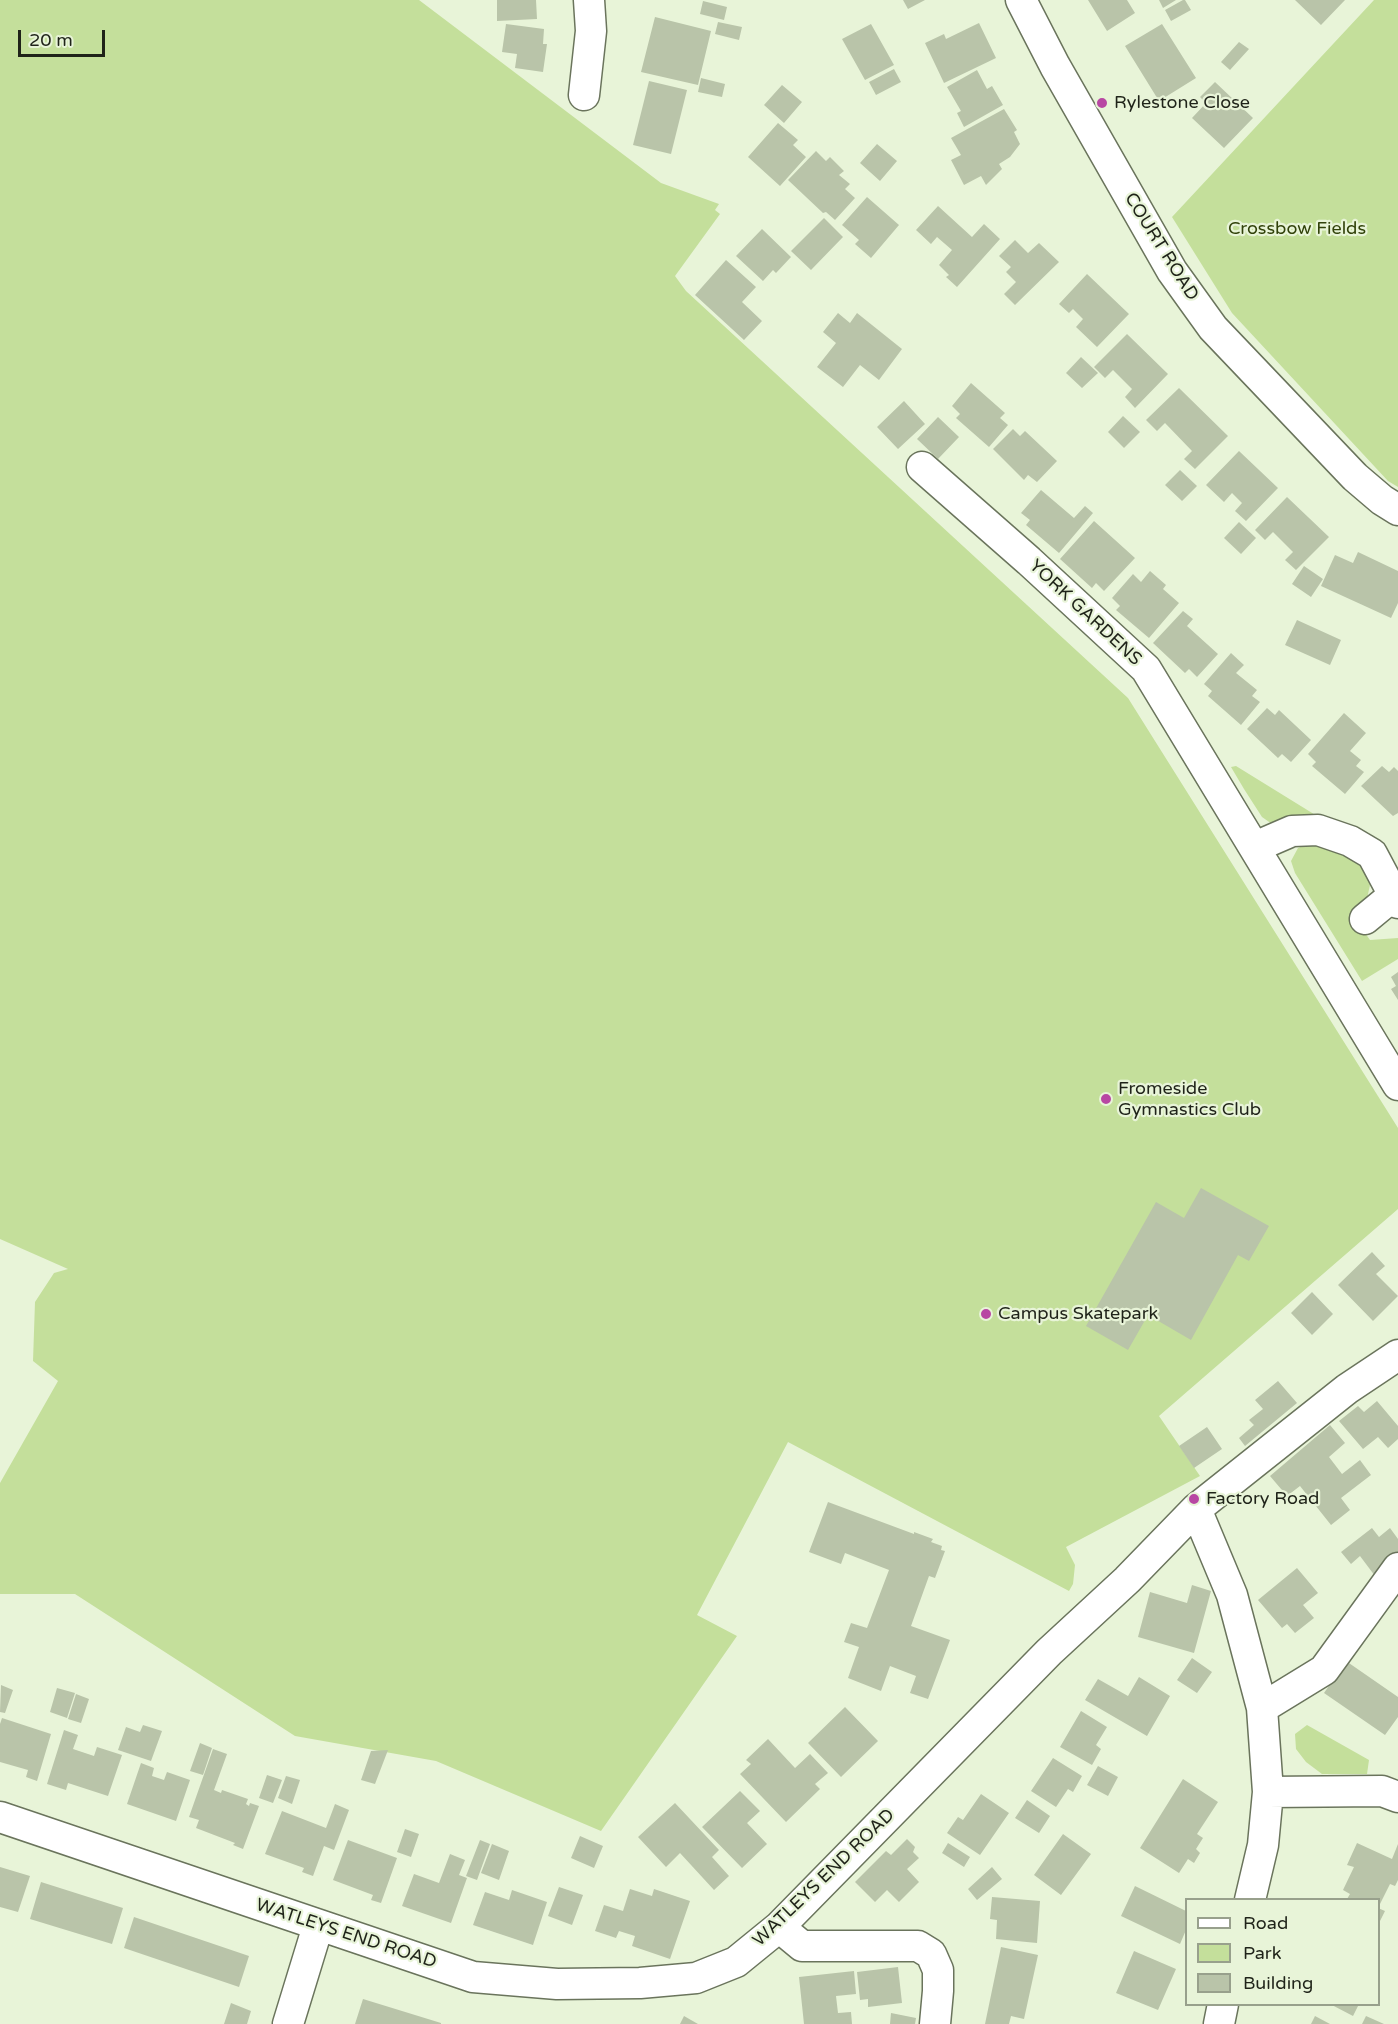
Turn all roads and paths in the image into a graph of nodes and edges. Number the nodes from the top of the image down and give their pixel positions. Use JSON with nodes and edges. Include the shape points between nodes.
{"nodes":[{"id":1,"x":589,"y":0,"type":"edge"},
{"id":2,"x":1022,"y":0,"type":"edge"},
{"id":3,"x":584,"y":95,"type":"dead end"},
{"id":4,"x":922,"y":467,"type":"dead end"},
{"id":5,"x":1398,"y":510,"type":"edge"},
{"id":6,"x":1255,"y":847,"type":"junction"},
{"id":7,"x":1396,"y":899,"type":"edge"},
{"id":8,"x":1365,"y":918,"type":"dead end"},
{"id":9,"x":1398,"y":1085,"type":"edge"},
{"id":10,"x":1398,"y":1355,"type":"edge"},
{"id":11,"x":1196,"y":1509,"type":"junction"},
{"id":12,"x":1398,"y":1569,"type":"edge"},
{"id":13,"x":1262,"y":1708,"type":"junction"},
{"id":14,"x":1268,"y":1792,"type":"junction"},
{"id":15,"x":1398,"y":1797,"type":"edge"},
{"id":16,"x":0,"y":1817,"type":"edge"},
{"id":17,"x":1250,"y":1898,"type":"edge"},
{"id":18,"x":318,"y":1926,"type":"junction"},
{"id":19,"x":779,"y":1927,"type":"junction"},
{"id":20,"x":1223,"y":2006,"type":"edge"},
{"id":21,"x":288,"y":2024,"type":"edge"},
{"id":22,"x":934,"y":2024,"type":"edge"},
{"id":23,"x":1219,"y":2024,"type":"edge"}],
"edges":[{"from":1,"to":3,"type":"street","via":[[591,31]]},
{"from":2,"to":5,"type":"street","name":"COURT ROAD","via":[[1055,66],[1172,271],[1213,328],[1355,477]]},
{"from":4,"to":6,"type":"street","name":"YORK GARDENS","via":[[1146,669]]},
{"from":6,"to":7,"type":"street","via":[[1292,831],[1318,830],[1350,841],[1372,854]]},
{"from":6,"to":9,"type":"street","name":"YORK GARDENS"},
{"from":7,"to":8,"type":"street"},
{"from":10,"to":11,"type":"street","name":"WATLEYS END ROAD","via":[[1347,1389]]},
{"from":11,"to":13,"type":"street","via":[[1233,1595]]},
{"from":11,"to":19,"type":"street","name":"WATLEYS END ROAD","via":[[1049,1652]]},
{"from":12,"to":13,"type":"street","via":[[1324,1670]]},
{"from":13,"to":14,"type":"street"},
{"from":14,"to":15,"type":"street","via":[[1382,1791]]},
{"from":14,"to":17,"type":"street","via":[[1263,1845]]},
{"from":16,"to":18,"type":"street","name":"WATLEYS END ROAD"},
{"from":18,"to":19,"type":"street","name":"WATLEYS END ROAD","via":[[473,1977],[557,1984],[696,1978],[736,1962]]},
{"from":18,"to":21,"type":"street"},
{"from":19,"to":22,"type":"street","via":[[802,1946],[918,1946],[932,1954],[938,1970]]},
{"from":20,"to":23,"type":"street"}]}
